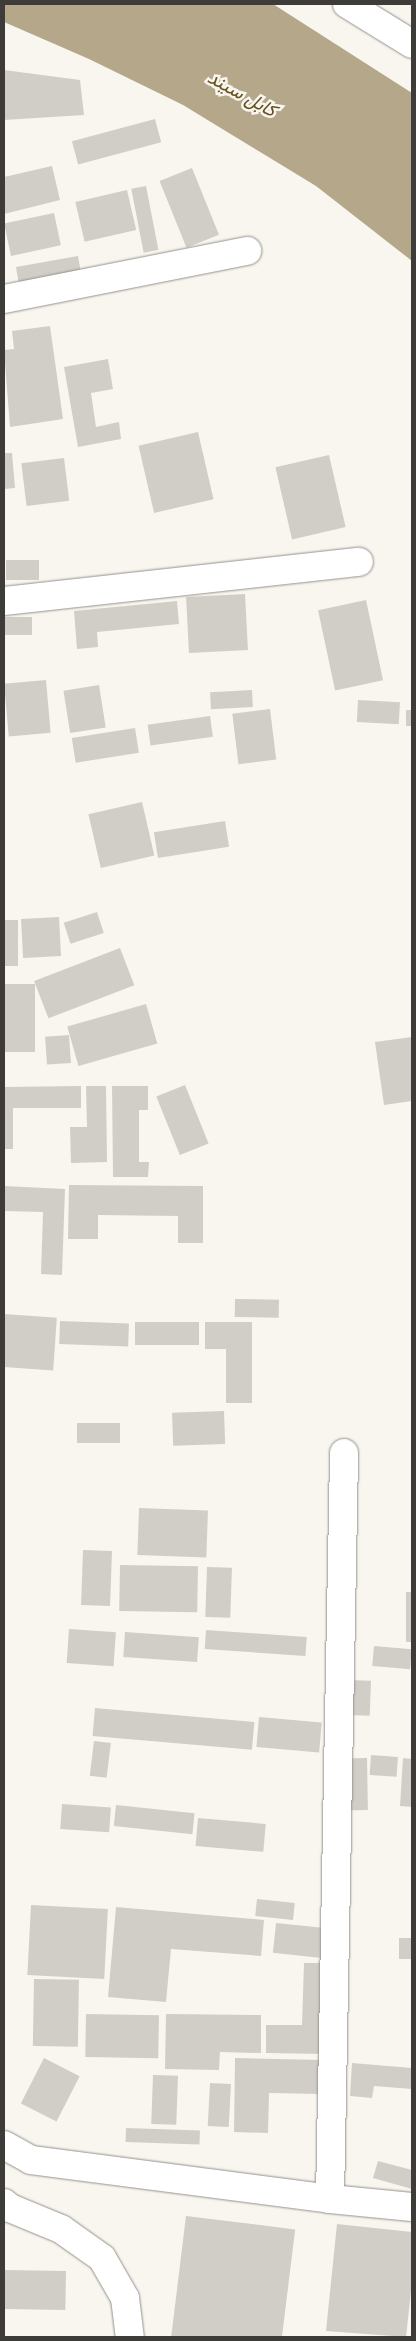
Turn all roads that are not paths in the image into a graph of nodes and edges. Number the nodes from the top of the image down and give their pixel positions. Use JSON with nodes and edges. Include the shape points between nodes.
{"nodes":[{"id":1,"x":347,"y":4,"type":"edge"},
{"id":2,"x":412,"y":44,"type":"edge"},
{"id":3,"x":246,"y":251,"type":"dead end"},
{"id":4,"x":4,"y":299,"type":"edge"},
{"id":5,"x":359,"y":562,"type":"dead end"},
{"id":6,"x":4,"y":601,"type":"edge"},
{"id":7,"x":344,"y":1453,"type":"dead end"},
{"id":8,"x":4,"y":2145,"type":"edge"},
{"id":9,"x":330,"y":2199,"type":"junction"},
{"id":10,"x":4,"y":2203,"type":"edge"},
{"id":11,"x":412,"y":2207,"type":"edge"},
{"id":12,"x":130,"y":2337,"type":"edge"}],
"edges":[{"from":1,"to":2,"type":"street"},
{"from":3,"to":4,"type":"street"},
{"from":5,"to":6,"type":"street"},
{"from":7,"to":9,"type":"street"},
{"from":8,"to":9,"type":"street","via":[[31,2160]]},
{"from":9,"to":11,"type":"street"},
{"from":10,"to":12,"type":"street","via":[[61,2229],[102,2258],[125,2298]]}]}
